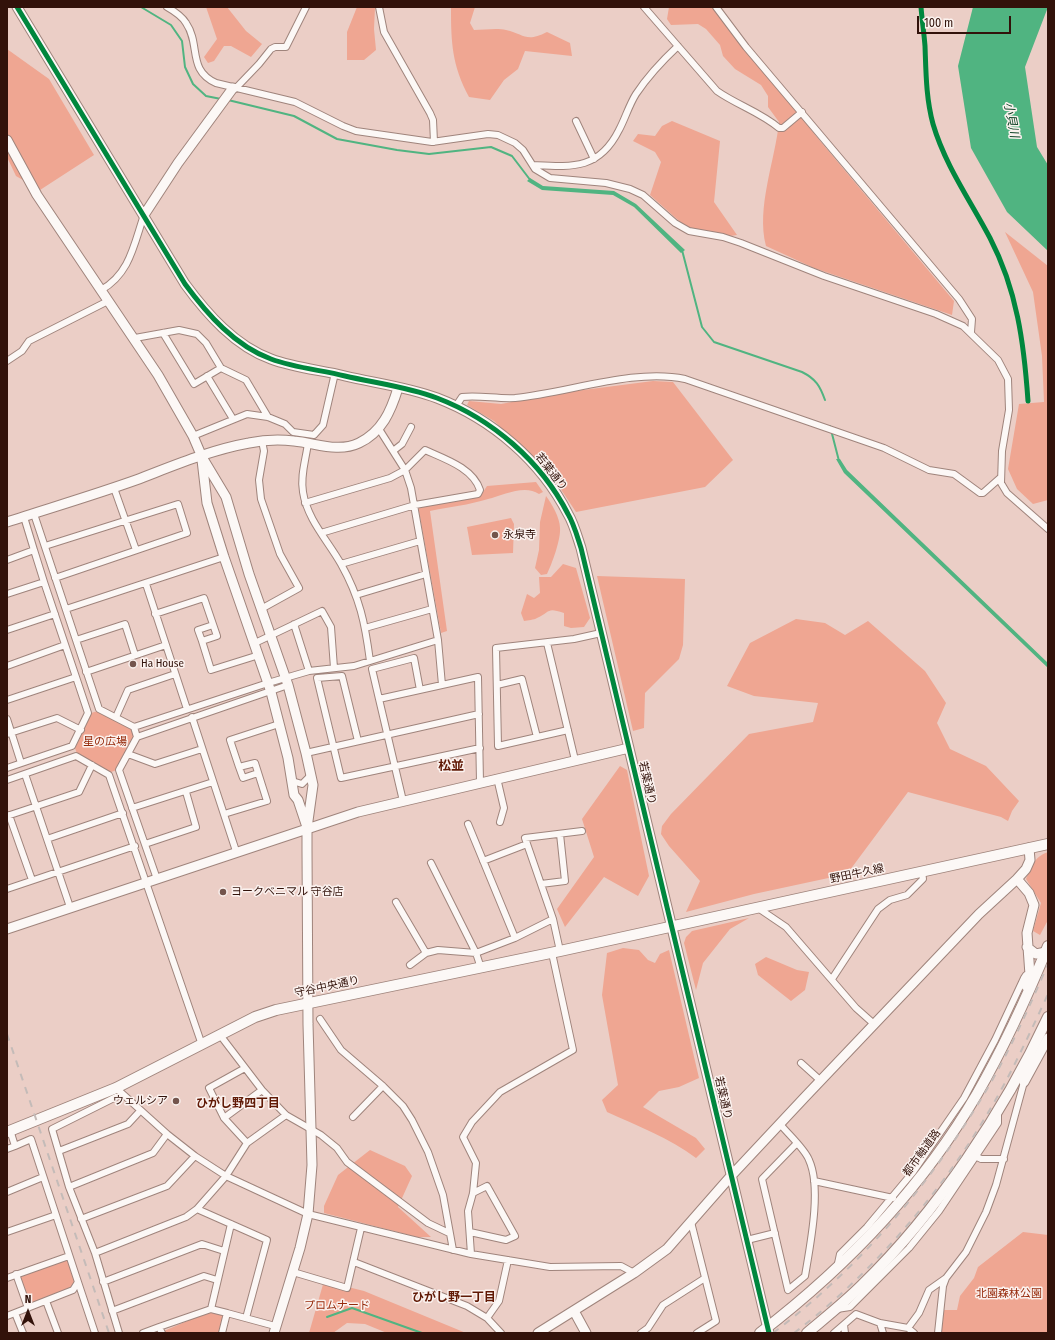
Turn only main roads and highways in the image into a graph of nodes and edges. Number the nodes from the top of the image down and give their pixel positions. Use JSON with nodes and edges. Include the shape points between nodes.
{"nodes":[{"id":1,"x":1048,"y":844,"type":"edge"},
{"id":2,"x":672,"y":927,"type":"joint"},
{"id":3,"x":1047,"y":949,"type":"edge"},
{"id":4,"x":1048,"y":1017,"type":"edge"},
{"id":5,"x":9,"y":1131,"type":"edge"},
{"id":6,"x":766,"y":1331,"type":"edge"},
{"id":7,"x":807,"y":1333,"type":"edge"}],
"edges":[{"from":1,"to":2,"type":"main road","name":"野田牛久線"},
{"from":2,"to":5,"type":"main road","name":"守谷中央通り","via":[[276,1010],[255,1017],[220,1035],[119,1091]]},
{"from":3,"to":6,"type":"main road","name":"都市軸道路","via":[[1033,975],[1008,1035],[976,1095],[938,1153],[896,1208],[836,1269]]},
{"from":4,"to":7,"type":"main road","via":[[998,1109],[974,1147],[919,1222],[862,1284]]}]}
